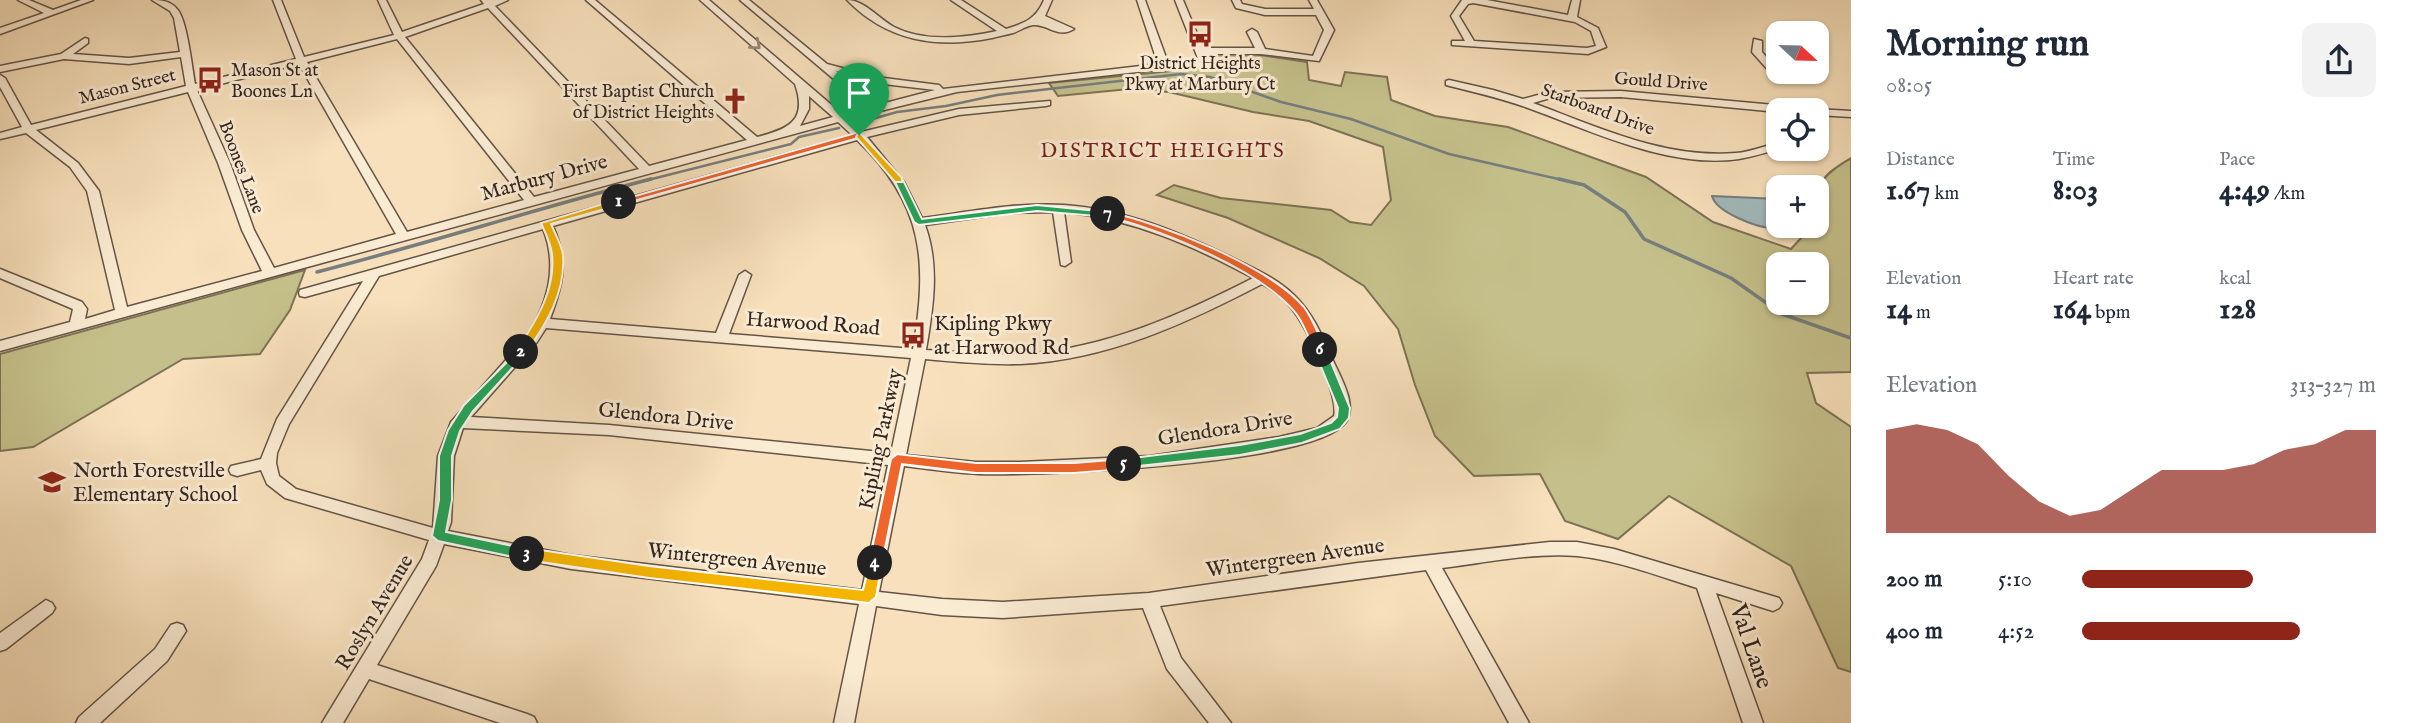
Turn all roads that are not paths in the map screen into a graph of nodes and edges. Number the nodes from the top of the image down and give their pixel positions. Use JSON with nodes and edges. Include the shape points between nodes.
{"nodes":[{"id":1,"x":22,"y":0,"type":"edge"},
{"id":2,"x":89,"y":0,"type":"edge"},
{"id":3,"x":156,"y":0,"type":"edge"},
{"id":4,"x":277,"y":0,"type":"edge"},
{"id":5,"x":382,"y":0,"type":"edge"},
{"id":6,"x":504,"y":0,"type":"edge"},
{"id":7,"x":590,"y":0,"type":"edge"},
{"id":8,"x":704,"y":0,"type":"edge"},
{"id":9,"x":744,"y":0,"type":"edge"},
{"id":10,"x":851,"y":0,"type":"edge"},
{"id":11,"x":955,"y":0,"type":"edge"},
{"id":12,"x":1048,"y":0,"type":"edge"},
{"id":13,"x":1141,"y":0,"type":"edge"},
{"id":14,"x":1179,"y":0,"type":"edge"},
{"id":15,"x":1236,"y":0,"type":"edge"},
{"id":16,"x":1313,"y":0,"type":"edge"},
{"id":17,"x":1478,"y":0,"type":"edge"},
{"id":18,"x":1576,"y":0,"type":"edge"},
{"id":19,"x":487,"y":2,"type":"edge"},
{"id":20,"x":1319,"y":12,"type":"junction"},
{"id":21,"x":53,"y":13,"type":"junction"},
{"id":22,"x":1572,"y":18,"type":"junction"},
{"id":23,"x":0,"y":31,"type":"edge"},
{"id":24,"x":1003,"y":31,"type":"junction"},
{"id":25,"x":1252,"y":32,"type":"dead end"},
{"id":26,"x":399,"y":36,"type":"junction"},
{"id":27,"x":85,"y":41,"type":"dead end"},
{"id":28,"x":1757,"y":41,"type":"dead end"},
{"id":29,"x":1455,"y":43,"type":"dead end"},
{"id":30,"x":1471,"y":44,"type":"junction"},
{"id":31,"x":1158,"y":47,"type":"junction"},
{"id":32,"x":1200,"y":51,"type":"junction"},
{"id":33,"x":1261,"y":51,"type":"junction"},
{"id":34,"x":184,"y":54,"type":"junction"},
{"id":35,"x":64,"y":56,"type":"junction"},
{"id":36,"x":301,"y":60,"type":"junction"},
{"id":37,"x":818,"y":61,"type":"junction"},
{"id":38,"x":1766,"y":62,"type":"edge"},
{"id":39,"x":1164,"y":66,"type":"junction"},
{"id":40,"x":0,"y":69,"type":"edge"},
{"id":41,"x":1104,"y":74,"type":"junction"},
{"id":42,"x":0,"y":78,"type":"edge"},
{"id":43,"x":800,"y":83,"type":"junction"},
{"id":44,"x":1449,"y":83,"type":"dead end"},
{"id":45,"x":191,"y":88,"type":"junction"},
{"id":46,"x":957,"y":89,"type":"junction"},
{"id":47,"x":1525,"y":102,"type":"junction"},
{"id":48,"x":1046,"y":103,"type":"dead end"},
{"id":49,"x":1766,"y":107,"type":"edge"},
{"id":50,"x":859,"y":112,"type":"junction"},
{"id":51,"x":1829,"y":113,"type":"edge"},
{"id":52,"x":1851,"y":114,"type":"edge"},
{"id":53,"x":840,"y":118,"type":"junction"},
{"id":54,"x":28,"y":129,"type":"junction"},
{"id":55,"x":786,"y":133,"type":"junction"},
{"id":56,"x":859,"y":135,"type":"junction"},
{"id":57,"x":0,"y":136,"type":"edge"},
{"id":58,"x":755,"y":141,"type":"junction"},
{"id":59,"x":1766,"y":150,"type":"edge"},
{"id":60,"x":647,"y":171,"type":"junction"},
{"id":61,"x":532,"y":202,"type":"junction"},
{"id":62,"x":1058,"y":208,"type":"junction"},
{"id":63,"x":919,"y":222,"type":"junction"},
{"id":64,"x":546,"y":223,"type":"junction"},
{"id":65,"x":404,"y":237,"type":"junction"},
{"id":66,"x":1065,"y":262,"type":"dead end"},
{"id":67,"x":0,"y":272,"type":"edge"},
{"id":68,"x":375,"y":272,"type":"junction"},
{"id":69,"x":270,"y":273,"type":"junction"},
{"id":70,"x":745,"y":275,"type":"dead end"},
{"id":71,"x":1263,"y":278,"type":"junction"},
{"id":72,"x":305,"y":293,"type":"dead end"},
{"id":73,"x":122,"y":314,"type":"junction"},
{"id":74,"x":542,"y":323,"type":"junction"},
{"id":75,"x":76,"y":327,"type":"junction"},
{"id":76,"x":721,"y":337,"type":"junction"},
{"id":77,"x":0,"y":346,"type":"edge"},
{"id":78,"x":919,"y":352,"type":"junction"},
{"id":79,"x":458,"y":422,"type":"junction"},
{"id":80,"x":897,"y":459,"type":"junction"},
{"id":81,"x":268,"y":463,"type":"junction"},
{"id":82,"x":237,"y":470,"type":"dead end"},
{"id":83,"x":438,"y":536,"type":"junction"},
{"id":84,"x":1431,"y":563,"type":"junction"},
{"id":85,"x":1704,"y":584,"type":"junction"},
{"id":86,"x":869,"y":597,"type":"junction"},
{"id":87,"x":1149,"y":600,"type":"junction"},
{"id":88,"x":1773,"y":603,"type":"dead end"},
{"id":89,"x":46,"y":608,"type":"dead end"},
{"id":90,"x":177,"y":631,"type":"dead end"},
{"id":91,"x":0,"y":643,"type":"edge"},
{"id":92,"x":365,"y":668,"type":"junction"},
{"id":93,"x":86,"y":723,"type":"edge"},
{"id":94,"x":332,"y":723,"type":"edge"},
{"id":95,"x":527,"y":723,"type":"edge"},
{"id":96,"x":844,"y":723,"type":"edge"},
{"id":97,"x":1221,"y":723,"type":"edge"},
{"id":98,"x":1519,"y":723,"type":"edge"},
{"id":99,"x":1753,"y":723,"type":"edge"}],
"edges":[{"from":1,"to":21,"type":"street"},
{"from":2,"to":21,"type":"street"},
{"from":3,"to":34,"type":"street","name":"Boones Lane","via":[[177,15]]},
{"from":4,"to":36,"type":"street"},
{"from":5,"to":26,"type":"street"},
{"from":6,"to":19,"type":"street","name":"Mason Street"},
{"from":7,"to":58,"type":"street"},
{"from":8,"to":43,"type":"street","name":"Kipling Parkway","one_way":true},
{"from":9,"to":37,"type":"street"},
{"from":10,"to":24,"type":"street","via":[[891,29],[912,37],[964,40]]},
{"from":11,"to":24,"type":"street"},
{"from":12,"to":24,"type":"street","via":[[1036,20]]},
{"from":13,"to":31,"type":"street"},
{"from":14,"to":32,"type":"street"},
{"from":15,"to":20,"type":"street","via":[[1253,11]]},
{"from":16,"to":20,"type":"street"},
{"from":17,"to":22,"type":"street"},
{"from":17,"to":30,"type":"street","via":[[1465,2],[1455,16]]},
{"from":18,"to":22,"type":"street"},
{"from":19,"to":26,"type":"street","name":"Mason Street"},
{"from":19,"to":60,"type":"street"},
{"from":20,"to":33,"type":"street","via":[[1329,30],[1316,59]]},
{"from":21,"to":23,"type":"street"},
{"from":22,"to":30,"type":"street","via":[[1595,30],[1601,47],[1588,51]]},
{"from":25,"to":33,"type":"street"},
{"from":26,"to":36,"type":"street","name":"Mason Street"},
{"from":26,"to":61,"type":"street"},
{"from":27,"to":35,"type":"street"},
{"from":28,"to":38,"type":"street","via":[[1757,52]]},
{"from":29,"to":30,"type":"street"},
{"from":31,"to":39,"type":"street"},
{"from":31,"to":41,"type":"street","name":"Marbury Drive","via":[[1133,67]]},
{"from":32,"to":33,"type":"street"},
{"from":32,"to":39,"type":"street","name":"Marbury Drive","via":[[1203,63]]},
{"from":34,"to":35,"type":"street","via":[[138,61]]},
{"from":34,"to":45,"type":"street","name":"Boones Lane"},
{"from":35,"to":40,"type":"street"},
{"from":36,"to":45,"type":"street","name":"Mason Street"},
{"from":36,"to":65,"type":"street"},
{"from":37,"to":46,"type":"street","via":[[874,80]]},
{"from":37,"to":50,"type":"street","via":[[862,99]]},
{"from":39,"to":41,"type":"street","name":"Marbury Drive"},
{"from":41,"to":46,"type":"street","name":"Marbury Drive"},
{"from":42,"to":54,"type":"street"},
{"from":43,"to":53,"type":"street","name":"Kipling Parkway"},
{"from":43,"to":55,"type":"street","via":[[805,106]]},
{"from":44,"to":47,"type":"street","name":"Starboard Drive"},
{"from":45,"to":54,"type":"street","name":"Mason Street"},
{"from":45,"to":69,"type":"street","name":"Boones Lane"},
{"from":46,"to":50,"type":"street","name":"Marbury Drive"},
{"from":47,"to":49,"type":"street","name":"Gould Drive","via":[[1549,95],[1621,94]]},
{"from":47,"to":59,"type":"street","name":"Starboard Drive","via":[[1637,144],[1681,154],[1722,158]]},
{"from":48,"to":56,"type":"street","name":"Marbury Drive","via":[[959,113]]},
{"from":50,"to":53,"type":"street","name":"Marbury Drive"},
{"from":51,"to":52,"type":"street"},
{"from":53,"to":55,"type":"street","name":"Marbury Drive"},
{"from":53,"to":56,"type":"street","name":"Kipling Parkway"},
{"from":54,"to":57,"type":"street","name":"Mason Street"},
{"from":54,"to":73,"type":"street","via":[[81,172],[93,191]]},
{"from":55,"to":58,"type":"street","name":"Marbury Drive"},
{"from":56,"to":63,"type":"street","name":"Kipling Parkway","via":[[897,178]]},
{"from":56,"to":64,"type":"street","name":"Marbury Drive"},
{"from":58,"to":60,"type":"street","name":"Marbury Drive"},
{"from":60,"to":61,"type":"street","name":"Marbury Drive"},
{"from":61,"to":65,"type":"street","name":"Marbury Drive"},
{"from":62,"to":63,"type":"street","name":"Glendora Drive"},
{"from":62,"to":66,"type":"street"},
{"from":62,"to":71,"type":"street","name":"Glendora Drive","via":[[1147,225]]},
{"from":63,"to":78,"type":"street","name":"Kipling Parkway","via":[[928,275]]},
{"from":64,"to":68,"type":"street","name":"Marbury Drive"},
{"from":64,"to":74,"type":"street","name":"Roslyn Avenue","via":[[554,239],[558,269]]},
{"from":65,"to":69,"type":"street","name":"Marbury Drive"},
{"from":67,"to":75,"type":"street","via":[[77,304]]},
{"from":68,"to":72,"type":"street","name":"Marbury Drive"},
{"from":68,"to":81,"type":"street","via":[[294,402],[272,443]]},
{"from":69,"to":73,"type":"street","name":"Marbury Drive"},
{"from":70,"to":76,"type":"street","name":"Harwood Road"},
{"from":71,"to":78,"type":"street","name":"Harwood Road","via":[[1159,328],[1058,357],[1013,360]]},
{"from":71,"to":80,"type":"street","name":"Glendora Drive","via":[[1300,310],[1327,364],[1344,408],[1343,418],[1330,429],[1240,450],[1119,465],[976,468]]},
{"from":73,"to":75,"type":"street","name":"Marbury Drive"},
{"from":74,"to":76,"type":"street","name":"Harwood Road"},
{"from":74,"to":79,"type":"street","name":"Roslyn Avenue"},
{"from":75,"to":77,"type":"street","name":"Marbury Drive"},
{"from":76,"to":78,"type":"street","name":"Harwood Road"},
{"from":78,"to":80,"type":"street","name":"Kipling Parkway"},
{"from":79,"to":80,"type":"street","name":"Glendora Drive","via":[[609,430]]},
{"from":79,"to":83,"type":"street","name":"Roslyn Avenue","via":[[446,456],[446,500]]},
{"from":80,"to":86,"type":"street","name":"Kipling Parkway"},
{"from":81,"to":82,"type":"street"},
{"from":81,"to":83,"type":"street","name":"Wintergreen Avenue","via":[[271,479],[291,494]]},
{"from":83,"to":86,"type":"street","name":"Wintergreen Avenue","via":[[570,562]]},
{"from":83,"to":92,"type":"street","name":"Roslyn Avenue","via":[[417,586]]},
{"from":84,"to":85,"type":"street","name":"Wintergreen Avenue","via":[[1577,549]]},
{"from":84,"to":87,"type":"street","name":"Wintergreen Avenue"},
{"from":84,"to":98,"type":"street"},
{"from":85,"to":88,"type":"street","name":"Wintergreen Avenue"},
{"from":85,"to":99,"type":"street","name":"Val Lane"},
{"from":86,"to":87,"type":"street","name":"Wintergreen Avenue","via":[[1003,610]]},
{"from":86,"to":96,"type":"street","name":"Kipling Parkway"},
{"from":87,"to":97,"type":"street","via":[[1174,663]]},
{"from":89,"to":91,"type":"street"},
{"from":90,"to":93,"type":"street","via":[[162,654]]},
{"from":92,"to":94,"type":"street","name":"Roslyn Avenue"},
{"from":92,"to":95,"type":"street"}]}
